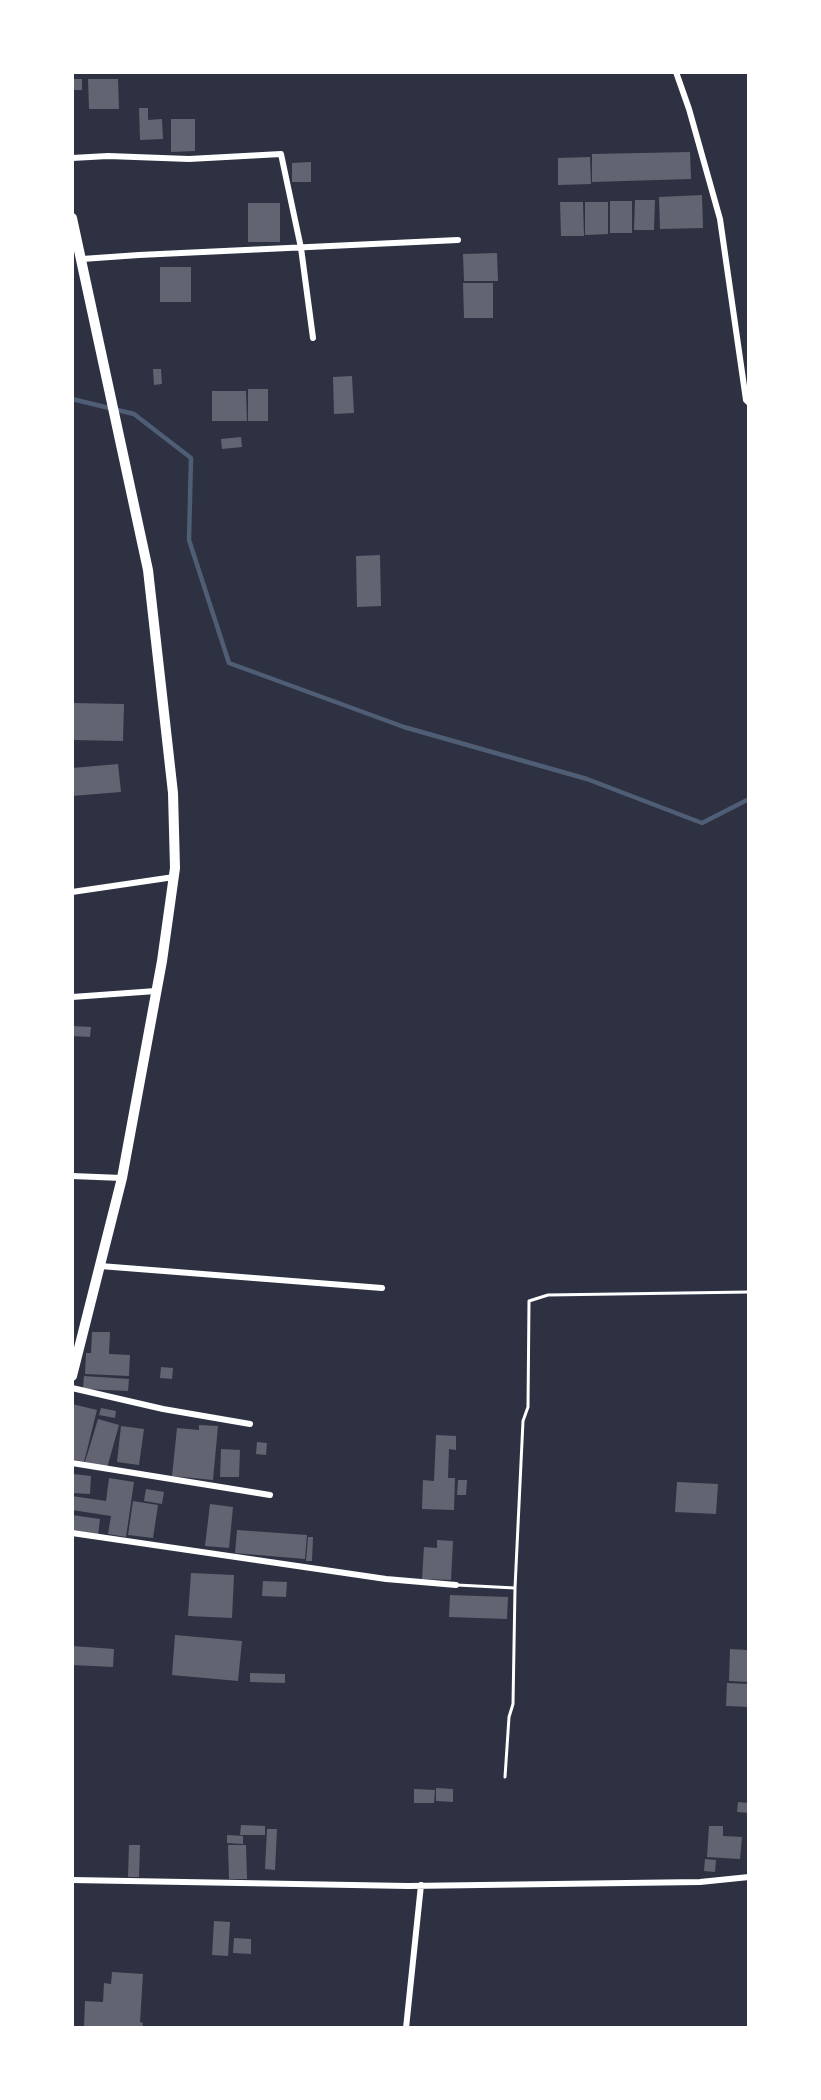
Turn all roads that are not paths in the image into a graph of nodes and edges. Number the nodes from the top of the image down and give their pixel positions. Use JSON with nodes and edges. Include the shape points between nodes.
{"nodes":[{"id":1,"x":676,"y":72,"type":"edge"},
{"id":2,"x":72,"y":158,"type":"edge"},
{"id":3,"x":72,"y":218,"type":"edge"},
{"id":4,"x":458,"y":240,"type":"dead end"},
{"id":5,"x":301,"y":248,"type":"junction"},
{"id":6,"x":82,"y":259,"type":"junction"},
{"id":7,"x":313,"y":339,"type":"dead end"},
{"id":8,"x":749,"y":403,"type":"edge"},
{"id":9,"x":174,"y":877,"type":"junction"},
{"id":10,"x":72,"y":892,"type":"edge"},
{"id":11,"x":156,"y":991,"type":"junction"},
{"id":12,"x":72,"y":997,"type":"edge"},
{"id":13,"x":72,"y":1176,"type":"edge"},
{"id":14,"x":122,"y":1178,"type":"junction"},
{"id":15,"x":100,"y":1266,"type":"junction"},
{"id":16,"x":382,"y":1288,"type":"dead end"},
{"id":17,"x":749,"y":1292,"type":"edge"},
{"id":18,"x":72,"y":1376,"type":"edge"},
{"id":19,"x":72,"y":1388,"type":"edge"},
{"id":20,"x":250,"y":1424,"type":"dead end"},
{"id":21,"x":72,"y":1463,"type":"edge"},
{"id":22,"x":270,"y":1495,"type":"dead end"},
{"id":23,"x":72,"y":1533,"type":"edge"},
{"id":24,"x":456,"y":1585,"type":"joint"},
{"id":25,"x":515,"y":1588,"type":"junction"},
{"id":26,"x":505,"y":1777,"type":"dead end"},
{"id":27,"x":749,"y":1877,"type":"edge"},
{"id":28,"x":72,"y":1880,"type":"edge"},
{"id":29,"x":421,"y":1885,"type":"junction"},
{"id":30,"x":406,"y":2028,"type":"edge"}],
"edges":[{"from":1,"to":8,"type":"street","via":[[720,219]]},
{"from":2,"to":5,"type":"street","via":[[189,159],[281,153]]},
{"from":3,"to":6,"type":"main road"},
{"from":4,"to":5,"type":"street"},
{"from":5,"to":6,"type":"street"},
{"from":5,"to":7,"type":"street"},
{"from":6,"to":9,"type":"main road","via":[[148,570],[173,793]]},
{"from":9,"to":10,"type":"street"},
{"from":9,"to":11,"type":"main road"},
{"from":11,"to":12,"type":"street"},
{"from":11,"to":14,"type":"main road"},
{"from":13,"to":14,"type":"street"},
{"from":14,"to":15,"type":"main road"},
{"from":15,"to":16,"type":"street"},
{"from":15,"to":18,"type":"main road"},
{"from":17,"to":25,"type":"lane","via":[[548,1295],[530,1301],[528,1407],[523,1421]]},
{"from":19,"to":20,"type":"street"},
{"from":21,"to":22,"type":"street"},
{"from":23,"to":24,"type":"street","via":[[386,1579]]},
{"from":24,"to":25,"type":"lane"},
{"from":25,"to":26,"type":"lane","via":[[513,1704]]},
{"from":27,"to":29,"type":"street","via":[[700,1882]]},
{"from":28,"to":29,"type":"street"},
{"from":29,"to":30,"type":"street"}]}
